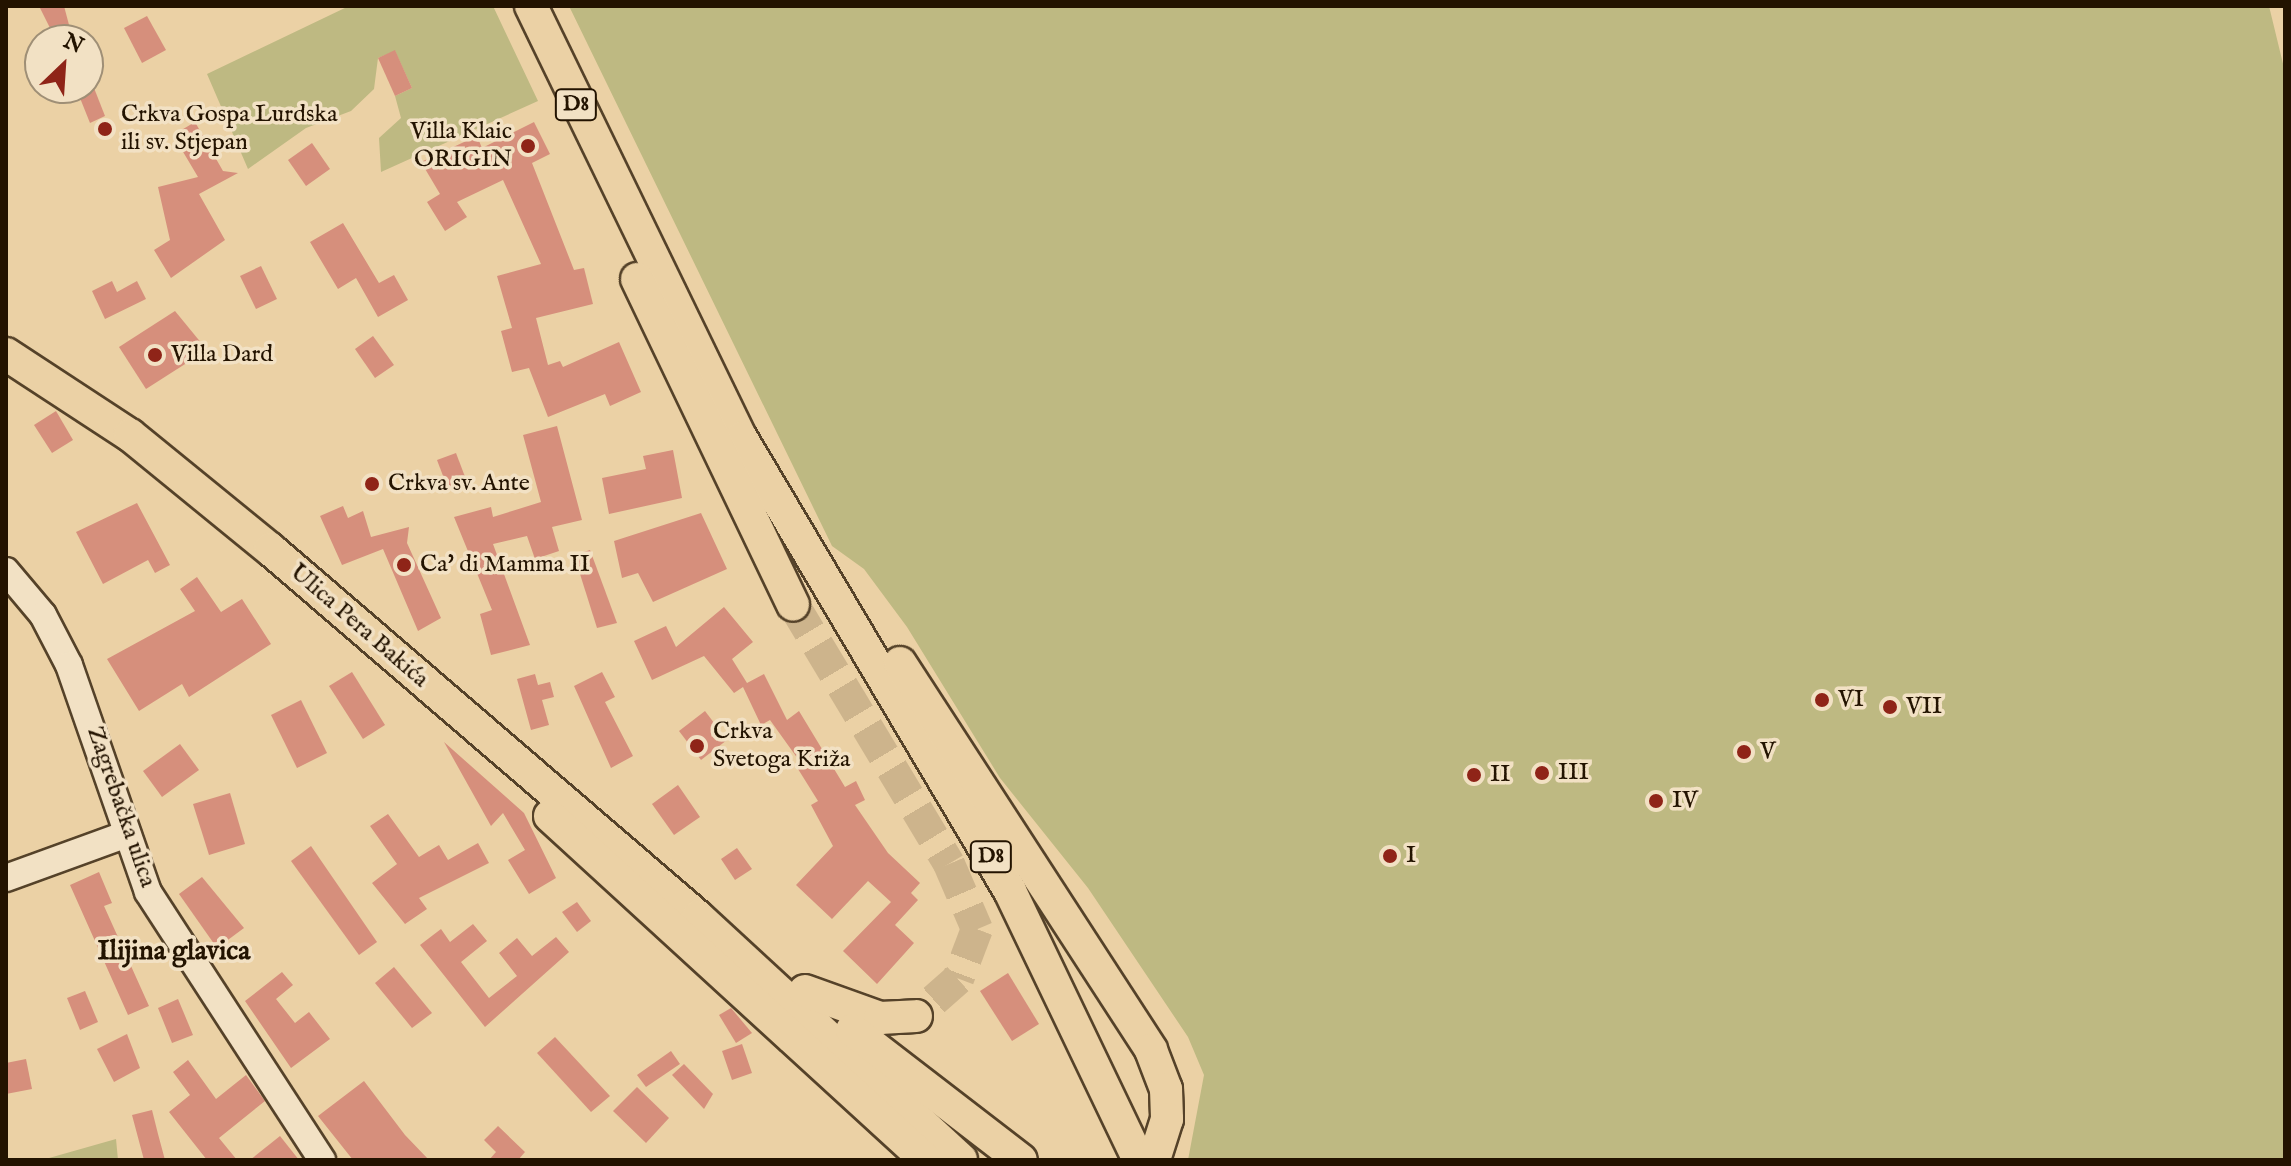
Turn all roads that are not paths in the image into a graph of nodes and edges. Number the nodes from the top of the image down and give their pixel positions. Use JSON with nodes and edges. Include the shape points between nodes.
{"nodes":[{"id":1,"x":531,"y":6,"type":"edge"},
{"id":2,"x":621,"y":203,"type":"junction"},
{"id":3,"x":6,"y":354,"type":"edge"},
{"id":4,"x":6,"y":571,"type":"edge"},
{"id":5,"x":828,"y":591,"type":"junction"},
{"id":6,"x":793,"y":604,"type":"tunnel mouth"},
{"id":7,"x":485,"y":736,"type":"junction"},
{"id":8,"x":127,"y":834,"type":"junction"},
{"id":9,"x":6,"y":878,"type":"edge"},
{"id":10,"x":698,"y":917,"type":"junction"},
{"id":11,"x":805,"y":991,"type":"junction"},
{"id":12,"x":916,"y":1016,"type":"tunnel mouth"},
{"id":13,"x":1134,"y":1148,"type":"edge"},
{"id":14,"x":322,"y":1160,"type":"edge"},
{"id":15,"x":926,"y":1160,"type":"edge"},
{"id":16,"x":961,"y":1160,"type":"edge"},
{"id":17,"x":1021,"y":1160,"type":"edge"},
{"id":18,"x":1154,"y":1160,"type":"edge"}],
"edges":[{"from":1,"to":2,"type":"main road","number":"D8"},
{"from":2,"to":5,"type":"main road","number":"D8"},
{"from":2,"to":6,"type":"main road","via":[[621,235],[658,331]]},
{"from":3,"to":7,"type":"main road","name":"Ulica Pera Bakića","via":[[171,465]]},
{"from":4,"to":8,"type":"street","name":"Zagrebačka ulica","via":[[43,615],[69,665]]},
{"from":5,"to":13,"type":"main road","number":"D8","via":[[1010,891]]},
{"from":5,"to":18,"type":"main road","via":[[878,631],[1151,1050],[1166,1089],[1167,1119]]},
{"from":7,"to":10,"type":"main road","name":"Ulica Pera Bakića"},
{"from":7,"to":15,"type":"main road","via":[[581,848]]},
{"from":8,"to":9,"type":"street"},
{"from":8,"to":14,"type":"street","name":"Zagrebačka ulica","via":[[171,933]]},
{"from":10,"to":11,"type":"main road"},
{"from":10,"to":16,"type":"main road"},
{"from":11,"to":12,"type":"main road","via":[[880,1018]]},
{"from":11,"to":17,"type":"main road"}]}
